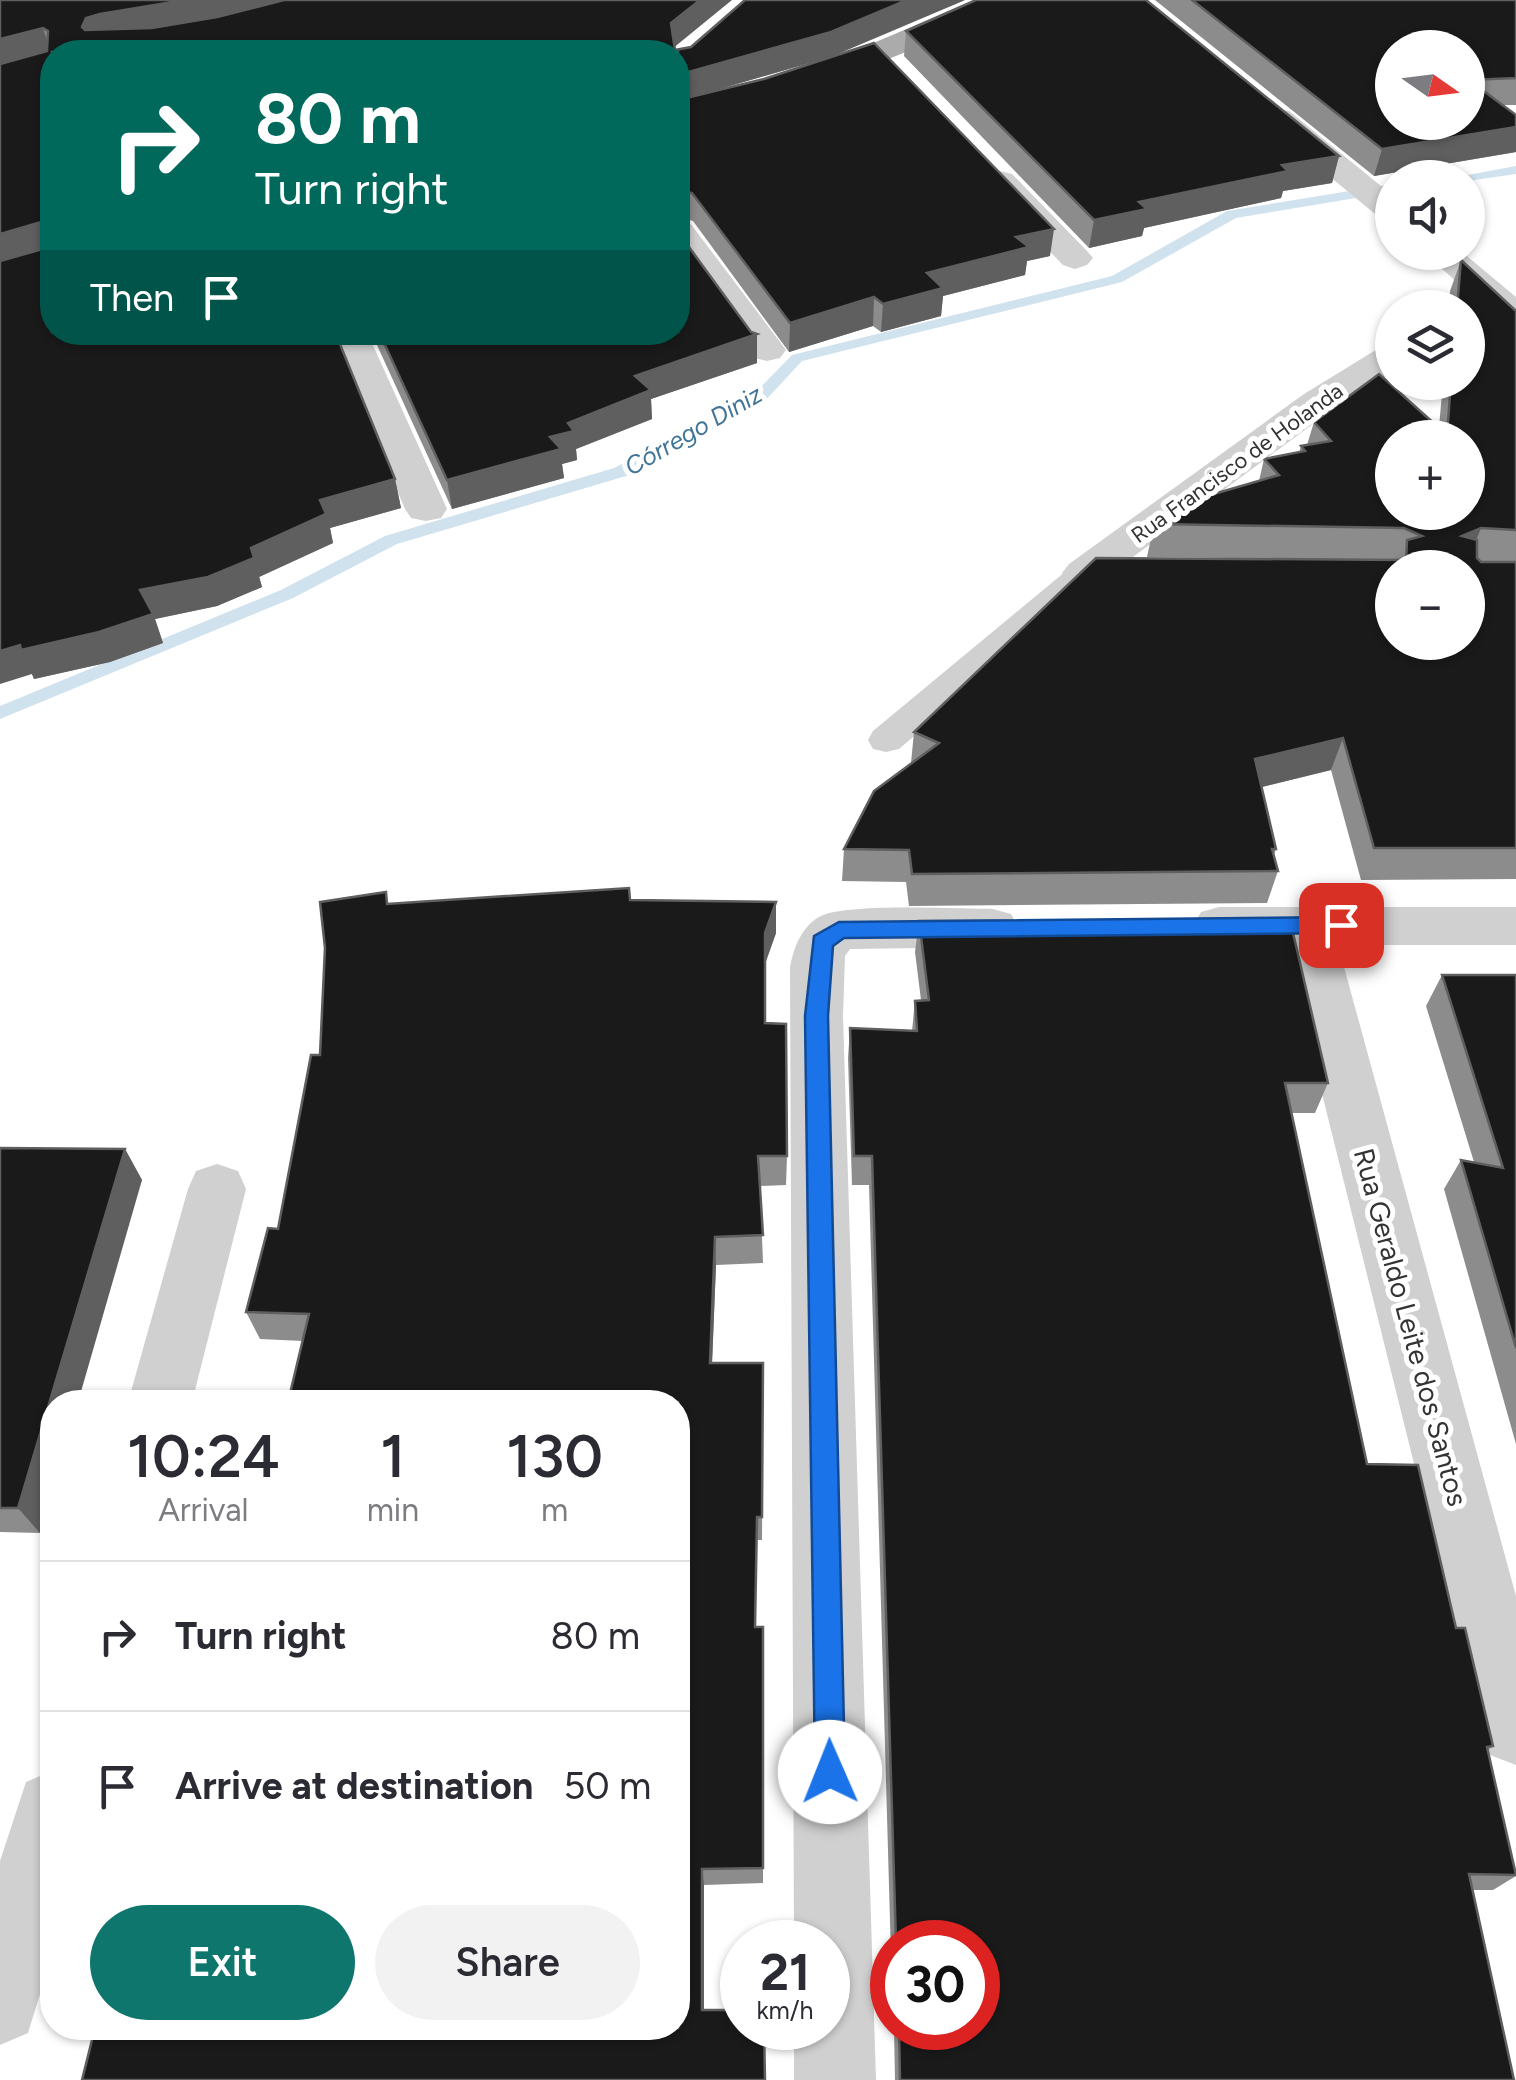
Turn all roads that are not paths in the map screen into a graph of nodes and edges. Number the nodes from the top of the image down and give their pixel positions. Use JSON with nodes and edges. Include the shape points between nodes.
{"nodes":[{"id":1,"x":998,"y":0,"type":"edge"},
{"id":2,"x":881,"y":55,"type":"junction"},
{"id":3,"x":904,"y":81,"type":"edge"},
{"id":4,"x":1256,"y":100,"type":"edge"},
{"id":5,"x":690,"y":111,"type":"edge"},
{"id":6,"x":982,"y":163,"type":"edge"},
{"id":7,"x":1375,"y":198,"type":"edge"},
{"id":8,"x":690,"y":246,"type":"edge"},
{"id":9,"x":1074,"y":258,"type":"dead end"},
{"id":10,"x":1459,"y":270,"type":"edge"},
{"id":11,"x":1500,"y":310,"type":"edge"},
{"id":12,"x":354,"y":345,"type":"edge"},
{"id":13,"x":767,"y":350,"type":"dead end"},
{"id":14,"x":1375,"y":367,"type":"edge"},
{"id":15,"x":426,"y":509,"type":"dead end"},
{"id":16,"x":1084,"y":573,"type":"junction"},
{"id":17,"x":1142,"y":574,"type":"edge"},
{"id":18,"x":886,"y":740,"type":"dead end"},
{"id":19,"x":1306,"y":925,"type":"junction"},
{"id":20,"x":1170,"y":926,"type":"edge"},
{"id":21,"x":1516,"y":926,"type":"edge"},
{"id":22,"x":1034,"y":928,"type":"edge"},
{"id":23,"x":217,"y":1189,"type":"dead end"},
{"id":24,"x":163,"y":1390,"type":"edge"},
{"id":25,"x":1516,"y":1729,"type":"edge"},
{"id":26,"x":40,"y":1853,"type":"edge"},
{"id":27,"x":0,"y":2005,"type":"edge"},
{"id":28,"x":835,"y":2080,"type":"edge"}],
"edges":[{"from":1,"to":2,"type":"main road"},
{"from":2,"to":3,"type":"street"},
{"from":2,"to":5,"type":"main road","via":[[787,88]]},
{"from":4,"to":7,"type":"street"},
{"from":6,"to":9,"type":"street"},
{"from":8,"to":13,"type":"street"},
{"from":10,"to":11,"type":"street"},
{"from":12,"to":15,"type":"street"},
{"from":14,"to":16,"type":"street","name":"Rua Francisco de Holanda"},
{"from":16,"to":17,"type":"street"},
{"from":16,"to":18,"type":"lane"},
{"from":19,"to":20,"type":"street"},
{"from":19,"to":21,"type":"street"},
{"from":19,"to":25,"type":"street","name":"Rua Geraldo Leite dos Santos"},
{"from":22,"to":28,"type":"street","via":[[839,930],[819,952]]},
{"from":23,"to":24,"type":"street"},
{"from":26,"to":27,"type":"street"}]}
